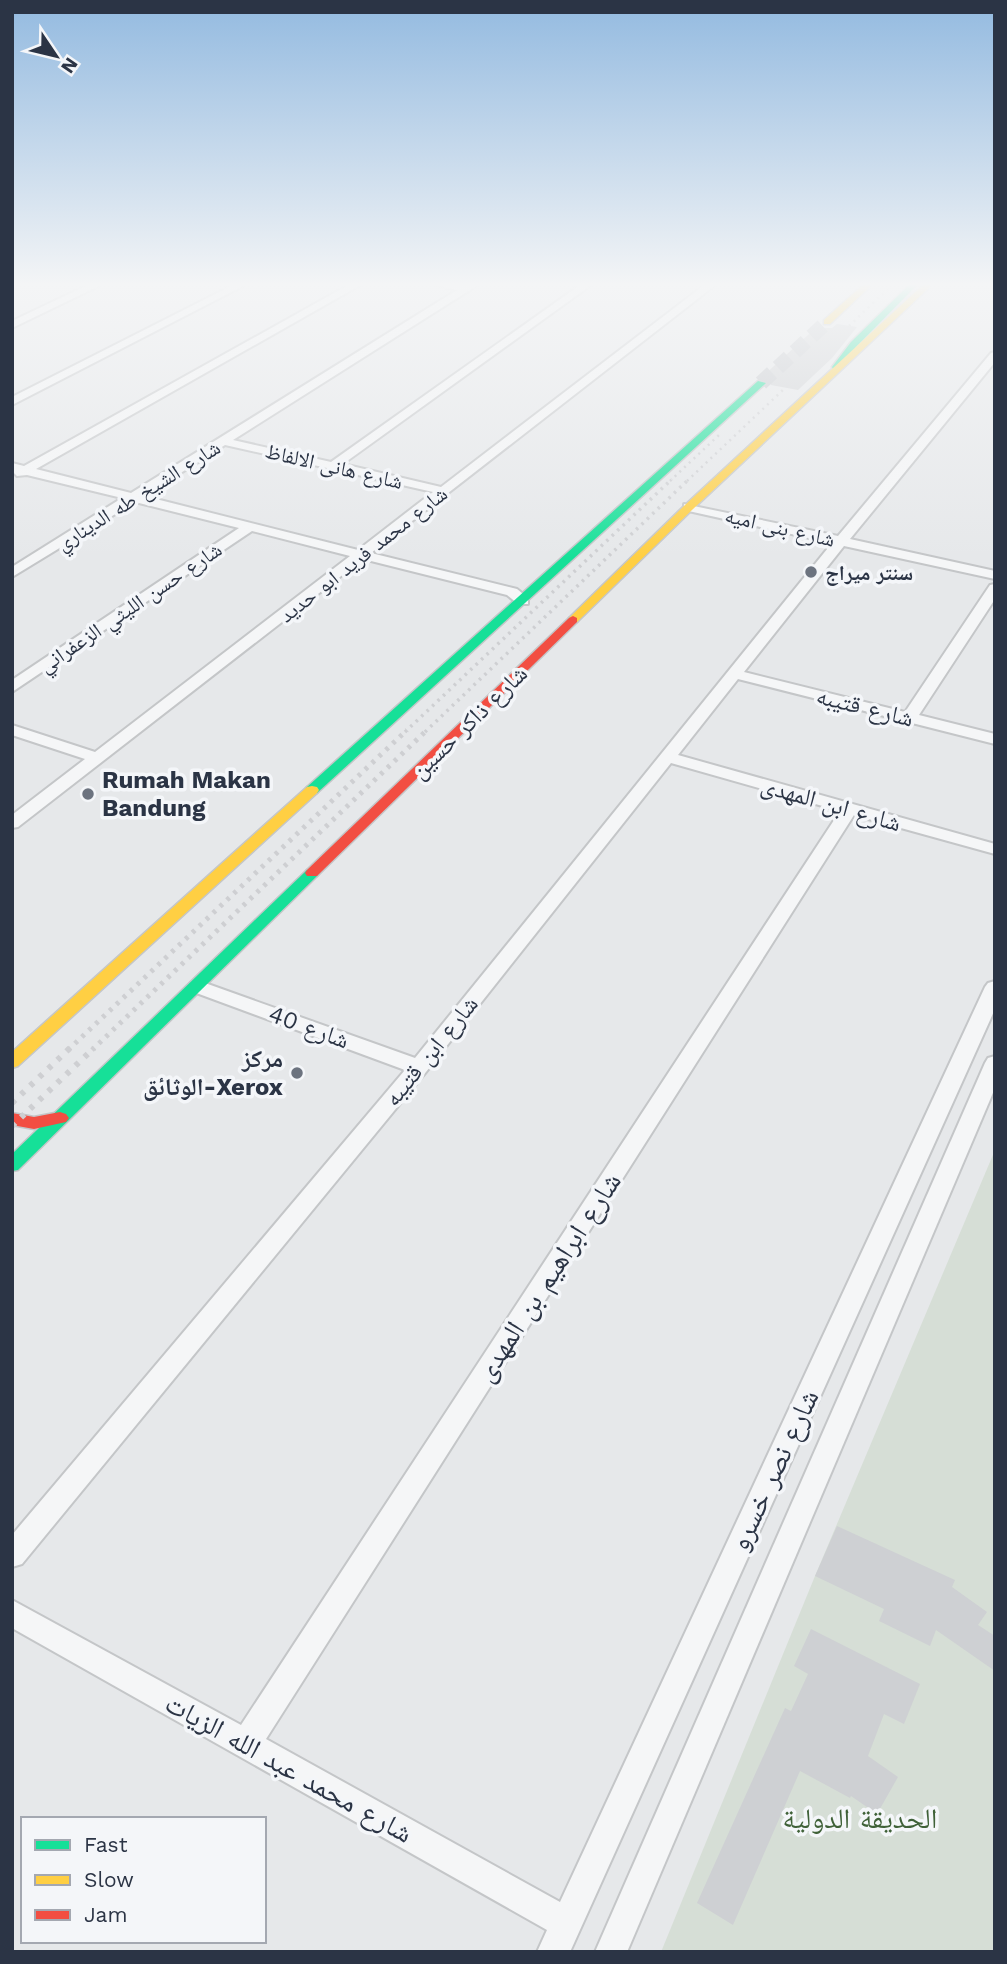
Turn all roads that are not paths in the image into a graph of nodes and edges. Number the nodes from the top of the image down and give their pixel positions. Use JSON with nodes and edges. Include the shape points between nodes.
{"nodes":[{"id":1,"x":57,"y":375,"type":"edge"},
{"id":2,"x":197,"y":375,"type":"edge"},
{"id":3,"x":330,"y":375,"type":"edge"},
{"id":4,"x":460,"y":375,"type":"edge"},
{"id":5,"x":594,"y":375,"type":"edge"},
{"id":6,"x":828,"y":375,"type":"edge"},
{"id":7,"x":979,"y":375,"type":"edge"},
{"id":8,"x":761,"y":383,"type":"tunnel mouth"},
{"id":9,"x":18,"y":394,"type":"edge"},
{"id":10,"x":12,"y":402,"type":"edge"},
{"id":11,"x":223,"y":441,"type":"junction"},
{"id":12,"x":332,"y":466,"type":"junction"},
{"id":13,"x":12,"y":467,"type":"edge"},
{"id":14,"x":26,"y":471,"type":"junction"},
{"id":15,"x":12,"y":479,"type":"edge"},
{"id":16,"x":444,"y":491,"type":"junction"},
{"id":17,"x":133,"y":498,"type":"junction"},
{"id":18,"x":689,"y":507,"type":"junction"},
{"id":19,"x":248,"y":527,"type":"junction"},
{"id":20,"x":841,"y":541,"type":"junction"},
{"id":21,"x":361,"y":555,"type":"junction"},
{"id":22,"x":12,"y":573,"type":"edge"},
{"id":23,"x":995,"y":575,"type":"edge"},
{"id":24,"x":995,"y":588,"type":"edge"},
{"id":25,"x":523,"y":601,"type":"junction"},
{"id":26,"x":736,"y":674,"type":"junction"},
{"id":27,"x":12,"y":687,"type":"edge"},
{"id":28,"x":909,"y":718,"type":"junction"},
{"id":29,"x":12,"y":730,"type":"edge"},
{"id":30,"x":995,"y":739,"type":"edge"},
{"id":31,"x":667,"y":757,"type":"junction"},
{"id":32,"x":98,"y":758,"type":"junction"},
{"id":33,"x":849,"y":810,"type":"junction"},
{"id":34,"x":12,"y":823,"type":"edge"},
{"id":35,"x":995,"y":849,"type":"edge"},
{"id":36,"x":198,"y":987,"type":"junction"},
{"id":37,"x":995,"y":987,"type":"edge"},
{"id":38,"x":12,"y":1062,"type":"edge"},
{"id":39,"x":995,"y":1063,"type":"edge"},
{"id":40,"x":419,"y":1067,"type":"junction"},
{"id":41,"x":60,"y":1118,"type":"junction"},
{"id":42,"x":12,"y":1119,"type":"edge"},
{"id":43,"x":12,"y":1165,"type":"edge"},
{"id":44,"x":12,"y":1555,"type":"edge"},
{"id":45,"x":12,"y":1613,"type":"edge"},
{"id":46,"x":246,"y":1744,"type":"junction"},
{"id":47,"x":566,"y":1923,"type":"junction"},
{"id":48,"x":553,"y":1952,"type":"edge"},
{"id":49,"x":611,"y":1952,"type":"edge"}],
"edges":[{"from":1,"to":9,"type":"street"},
{"from":2,"to":14,"type":"street"},
{"from":3,"to":11,"type":"street","name":"شارع الشيخ طه الديناري"},
{"from":4,"to":12,"type":"street"},
{"from":5,"to":16,"type":"street","name":"شارع محمد فريد ابو حديد"},
{"from":6,"to":18,"type":"main road","name":"شارع ذاكر حسين"},
{"from":7,"to":20,"type":"street","name":"شارع ابن قتيبه"},
{"from":8,"to":25,"type":"main road"},
{"from":9,"to":10,"type":"street"},
{"from":11,"to":12,"type":"street","name":"شارع هانى الالفاظ"},
{"from":11,"to":17,"type":"street","name":"شارع الشيخ طه الديناري"},
{"from":12,"to":16,"type":"street","name":"شارع هانى الالفاظ"},
{"from":13,"to":14,"type":"street"},
{"from":14,"to":15,"type":"street"},
{"from":14,"to":17,"type":"street"},
{"from":16,"to":21,"type":"street","name":"شارع محمد فريد ابو حديد"},
{"from":17,"to":19,"type":"street"},
{"from":17,"to":22,"type":"street","name":"شارع الشيخ طه الديناري"},
{"from":18,"to":20,"type":"street","name":"شارع بنى اميه"},
{"from":18,"to":36,"type":"main road","name":"شارع ذاكر حسين"},
{"from":19,"to":21,"type":"street"},
{"from":19,"to":27,"type":"street","name":"شارع حسن الليثي الزعفراني"},
{"from":20,"to":23,"type":"street","name":"شارع بنى اميه"},
{"from":20,"to":26,"type":"street","name":"شارع ابن قتيبه"},
{"from":21,"to":25,"type":"street","via":[[512,592]]},
{"from":21,"to":32,"type":"street","name":"شارع محمد فريد ابو حديد"},
{"from":24,"to":28,"type":"street"},
{"from":25,"to":38,"type":"main road"},
{"from":26,"to":28,"type":"street","name":"شارع قتيبه"},
{"from":26,"to":31,"type":"street","name":"شارع ابن قتيبه"},
{"from":28,"to":30,"type":"street","name":"شارع قتيبه"},
{"from":29,"to":32,"type":"street"},
{"from":31,"to":33,"type":"street","name":"شارع ابن المهدى"},
{"from":31,"to":40,"type":"street","name":"شارع ابن قتيبه"},
{"from":32,"to":34,"type":"street","name":"شارع محمد فريد ابو حديد"},
{"from":33,"to":35,"type":"street","name":"شارع ابن المهدى"},
{"from":33,"to":46,"type":"street","name":"شارع ابراهيم بن المهدى"},
{"from":36,"to":40,"type":"street","name":"شارع 40"},
{"from":36,"to":41,"type":"main road","name":"شارع ذاكر حسين"},
{"from":37,"to":47,"type":"street","name":"شارع نصر خسرو"},
{"from":39,"to":49,"type":"street","name":"شارع نصر خسرو"},
{"from":40,"to":44,"type":"street","name":"شارع ابن قتيبه"},
{"from":41,"to":42,"type":"main road","via":[[34,1123]]},
{"from":41,"to":43,"type":"main road","name":"شارع ذاكر حسين"},
{"from":45,"to":46,"type":"street","name":"شارع محمد عبد الله الزيات"},
{"from":46,"to":47,"type":"street","name":"شارع محمد عبد الله الزيات"},
{"from":47,"to":48,"type":"street","name":"شارع نصر خسرو"}]}
